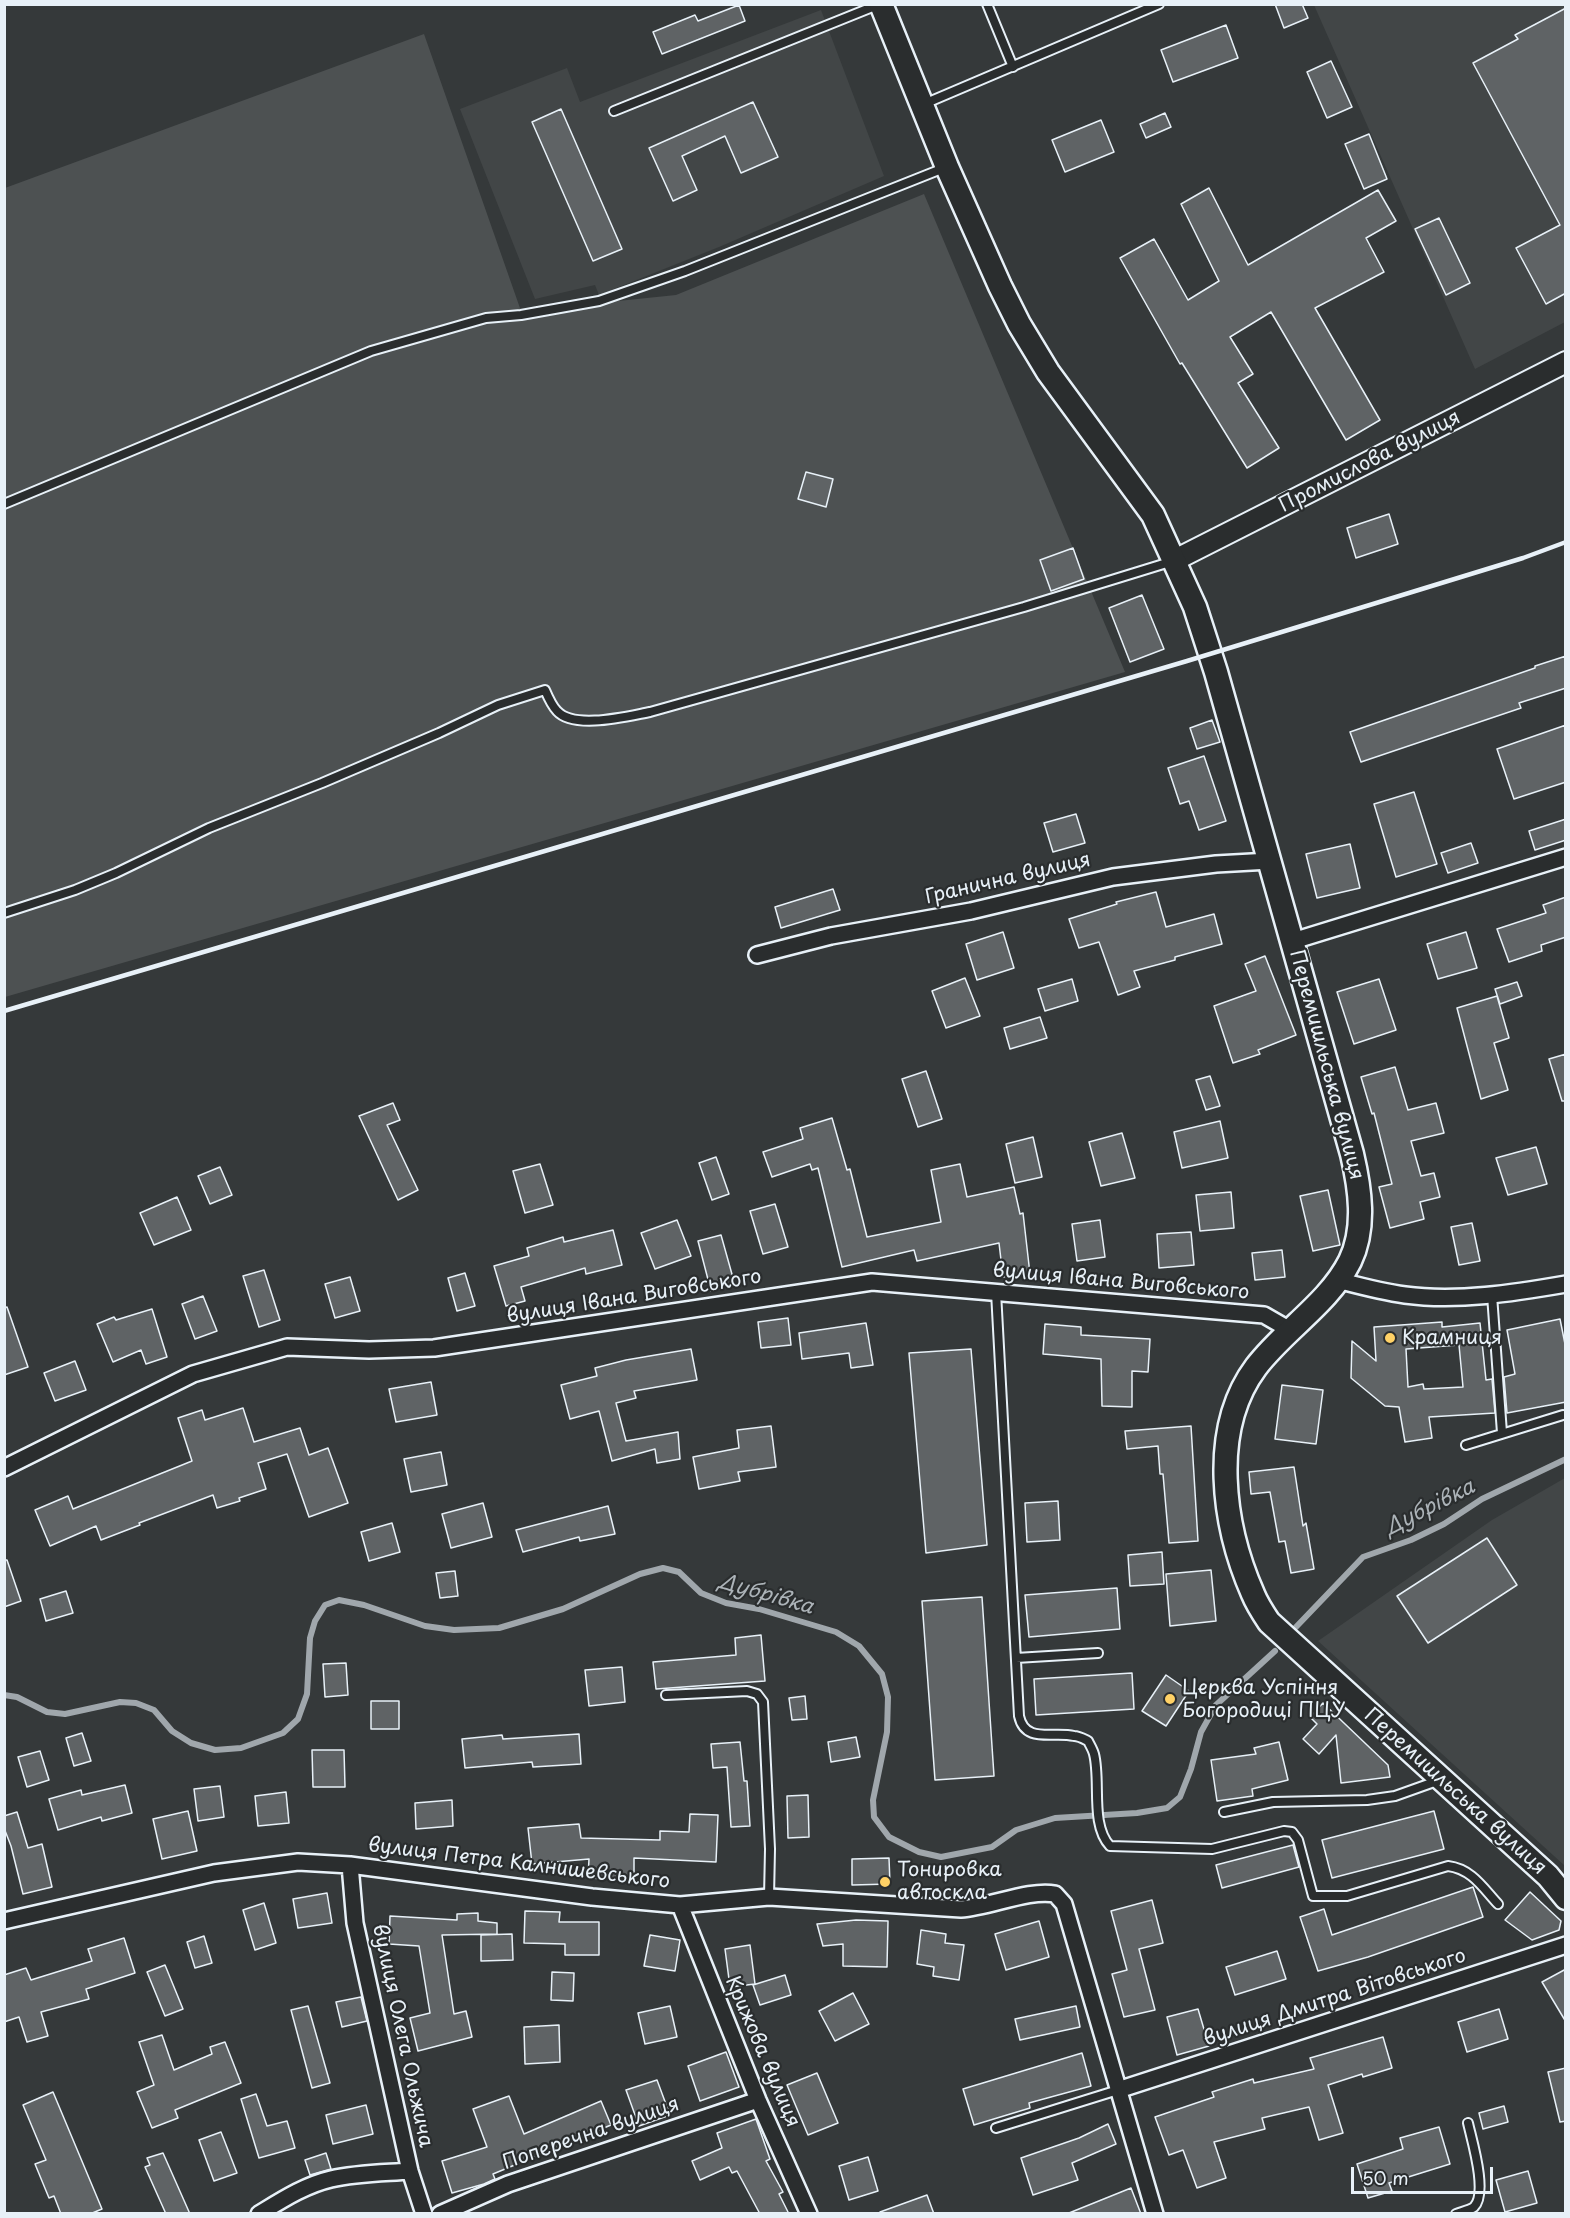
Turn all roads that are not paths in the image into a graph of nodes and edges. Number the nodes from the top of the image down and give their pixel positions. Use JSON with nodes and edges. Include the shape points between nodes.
{"nodes":[{"id":1,"x":880,"y":4,"type":"edge"},
{"id":2,"x":987,"y":4,"type":"edge"},
{"id":3,"x":1159,"y":4,"type":"edge"},
{"id":4,"x":1013,"y":67,"type":"junction"},
{"id":5,"x":922,"y":104,"type":"junction"},
{"id":6,"x":614,"y":111,"type":"dead end"},
{"id":7,"x":947,"y":167,"type":"junction"},
{"id":8,"x":1566,"y":362,"type":"edge"},
{"id":9,"x":4,"y":504,"type":"edge"},
{"id":10,"x":1175,"y":560,"type":"junction"},
{"id":11,"x":1566,"y":857,"type":"edge"},
{"id":12,"x":1270,"y":861,"type":"junction"},
{"id":13,"x":5,"y":911,"type":"edge"},
{"id":14,"x":1293,"y":941,"type":"junction"},
{"id":15,"x":757,"y":955,"type":"dead end"},
{"id":16,"x":1337,"y":1280,"type":"junction"},
{"id":17,"x":1566,"y":1284,"type":"edge"},
{"id":18,"x":996,"y":1292,"type":"junction"},
{"id":19,"x":1492,"y":1295,"type":"junction"},
{"id":20,"x":1290,"y":1330,"type":"junction"},
{"id":21,"x":1563,"y":1415,"type":"dead end"},
{"id":22,"x":1502,"y":1433,"type":"junction"},
{"id":23,"x":1466,"y":1445,"type":"dead end"},
{"id":24,"x":4,"y":1468,"type":"edge"},
{"id":25,"x":1098,"y":1653,"type":"dead end"},
{"id":26,"x":1016,"y":1658,"type":"junction"},
{"id":27,"x":666,"y":1695,"type":"dead end"},
{"id":28,"x":1442,"y":1780,"type":"junction"},
{"id":29,"x":1224,"y":1812,"type":"dead end"},
{"id":30,"x":350,"y":1865,"type":"junction"},
{"id":31,"x":769,"y":1897,"type":"junction"},
{"id":32,"x":1566,"y":1898,"type":"edge"},
{"id":33,"x":1498,"y":1904,"type":"dead end"},
{"id":34,"x":680,"y":1905,"type":"junction"},
{"id":35,"x":4,"y":1921,"type":"edge"},
{"id":36,"x":1566,"y":1945,"type":"edge"},
{"id":37,"x":1118,"y":2090,"type":"junction"},
{"id":38,"x":758,"y":2100,"type":"junction"},
{"id":39,"x":1468,"y":2122,"type":"dead end"},
{"id":40,"x":996,"y":2128,"type":"dead end"},
{"id":41,"x":410,"y":2171,"type":"junction"},
{"id":42,"x":259,"y":2214,"type":"edge"},
{"id":43,"x":424,"y":2214,"type":"edge"},
{"id":44,"x":440,"y":2214,"type":"edge"},
{"id":45,"x":809,"y":2214,"type":"edge"},
{"id":46,"x":1155,"y":2214,"type":"edge"},
{"id":47,"x":1456,"y":2214,"type":"edge"}],
"edges":[{"from":1,"to":5,"type":"main road","name":"Перемишльська вулиця"},
{"from":1,"to":6,"type":"lane"},
{"from":2,"to":4,"type":"lane"},
{"from":3,"to":4,"type":"lane"},
{"from":4,"to":5,"type":"lane"},
{"from":5,"to":7,"type":"main road","name":"Перемишльська вулиця"},
{"from":7,"to":9,"type":"lane","via":[[686,271],[599,301],[486,318],[371,351]]},
{"from":7,"to":10,"type":"main road","name":"Перемишльська вулиця","via":[[1019,324],[1048,372],[1153,515]]},
{"from":8,"to":10,"type":"street","name":"Промислова вулиця"},
{"from":10,"to":12,"type":"main road","name":"Перемишльська вулиця","via":[[1216,672]]},
{"from":10,"to":13,"type":"lane","via":[[1024,607],[650,712],[615,718],[567,718],[556,711],[545,690],[498,705],[440,733],[209,828],[75,890]]},
{"from":11,"to":14,"type":"street"},
{"from":12,"to":14,"type":"main road","name":"Перемишльська вулиця"},
{"from":12,"to":15,"type":"street","name":"Гранична вулиця","via":[[1113,877]]},
{"from":14,"to":16,"type":"main road","name":"Перемишльська вулиця","via":[[1359,1187],[1357,1238],[1350,1260]]},
{"from":16,"to":19,"type":"street","via":[[1407,1296]]},
{"from":16,"to":20,"type":"main road","name":"Перемишльська вулиця"},
{"from":17,"to":19,"type":"street"},
{"from":18,"to":20,"type":"street","name":"вулиця Івана Виговського","via":[[1264,1315]]},
{"from":18,"to":24,"type":"street","name":"вулиця Івана Виговського","via":[[872,1282],[434,1348],[287,1347],[193,1374]]},
{"from":18,"to":26,"type":"lane"},
{"from":19,"to":22,"type":"lane"},
{"from":20,"to":28,"type":"main road","name":"Перемишльська вулиця","via":[[1256,1367],[1230,1422],[1226,1479],[1239,1557],[1253,1596],[1269,1622]]},
{"from":21,"to":22,"type":"lane"},
{"from":22,"to":23,"type":"lane"},
{"from":25,"to":26,"type":"lane"},
{"from":26,"to":33,"type":"lane","via":[[1021,1725],[1037,1734],[1074,1736],[1088,1741],[1094,1755],[1102,1832],[1110,1846],[1212,1849],[1292,1832],[1298,1840],[1313,1896],[1347,1896],[1448,1866],[1470,1873]]},
{"from":27,"to":31,"type":"lane","via":[[747,1691],[757,1694],[763,1702]]},
{"from":28,"to":29,"type":"lane","via":[[1395,1796],[1273,1802]]},
{"from":28,"to":32,"type":"main road","name":"Перемишльська вулиця","via":[[1548,1876]]},
{"from":30,"to":34,"type":"street","name":"вулиця Петра Калнишевського"},
{"from":30,"to":35,"type":"street","name":"вулиця Петра Калнишевського","via":[[298,1862],[252,1866]]},
{"from":30,"to":41,"type":"street","name":"вулиця Олега Ольжича","via":[[355,1923]]},
{"from":31,"to":34,"type":"street","name":"вулиця Петра Калнишевського"},
{"from":31,"to":37,"type":"street","name":"вулиця Петра Калнишевського","via":[[961,1909],[1044,1892],[1055,1894],[1064,1904]]},
{"from":34,"to":38,"type":"street","name":"Крижова вулиця"},
{"from":36,"to":37,"type":"street","name":"вулиця Дмитра Вітовського"},
{"from":37,"to":40,"type":"lane"},
{"from":37,"to":46,"type":"street","name":"вулиця Петра Калнишевського"},
{"from":38,"to":44,"type":"street","name":"Поперечна вулиця","via":[[508,2184]]},
{"from":38,"to":45,"type":"street","name":"Крижова вулиця"},
{"from":39,"to":47,"type":"lane","via":[[1481,2189],[1473,2208]]},
{"from":41,"to":42,"type":"street","via":[[330,2180],[293,2194]]},
{"from":41,"to":43,"type":"street","name":"вулиця Олега Ольжича"}]}
